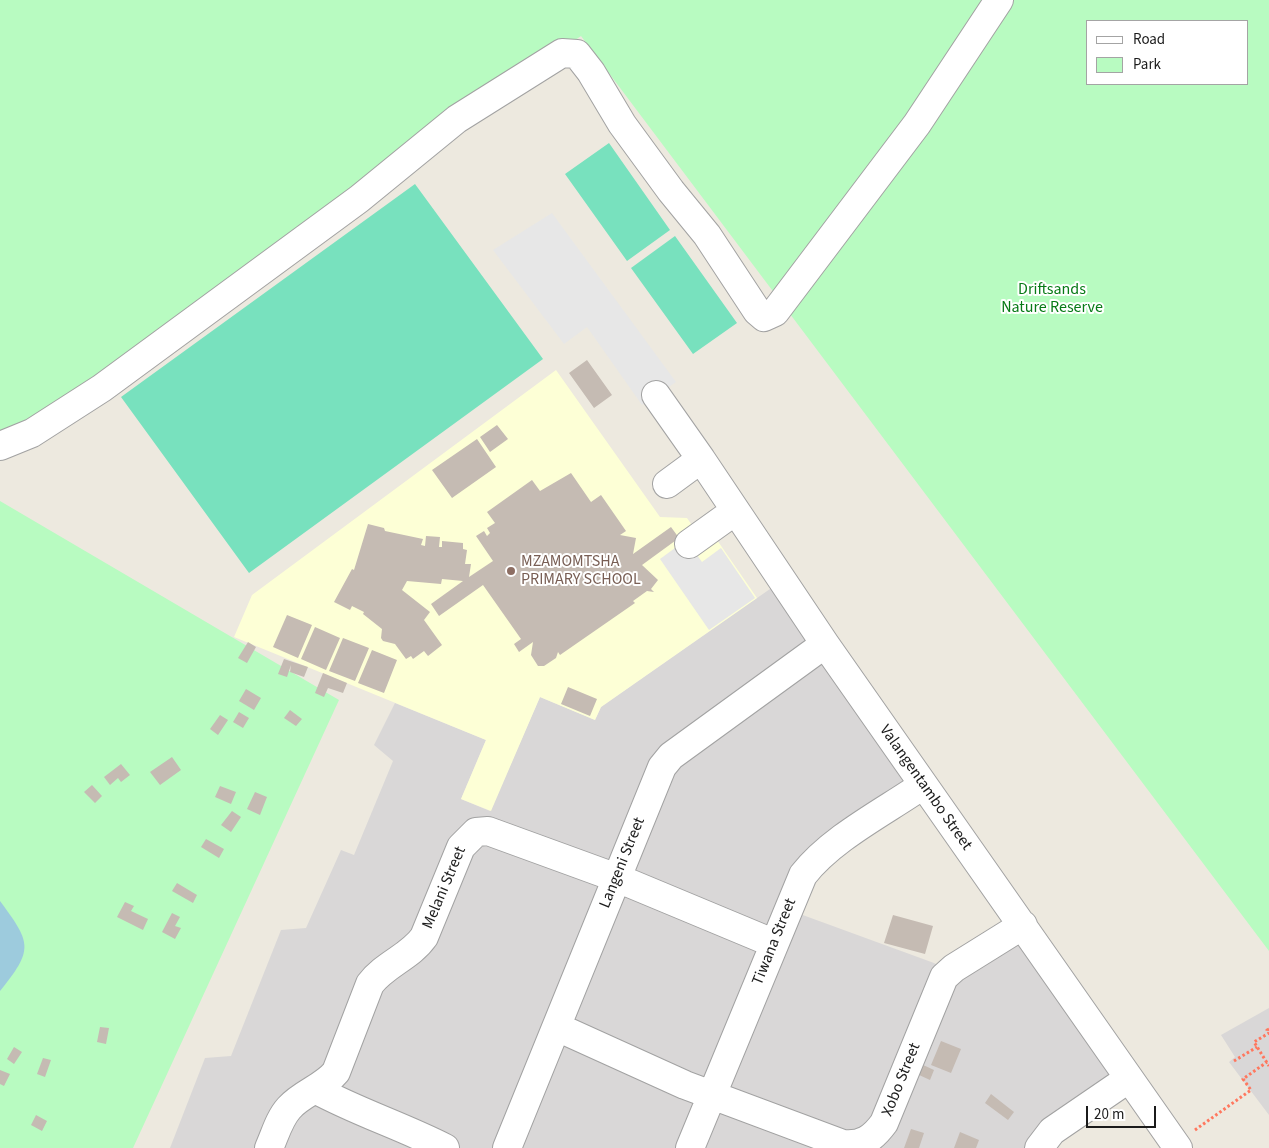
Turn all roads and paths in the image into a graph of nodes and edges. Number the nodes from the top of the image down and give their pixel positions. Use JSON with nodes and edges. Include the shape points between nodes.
{"nodes":[{"id":1,"x":999,"y":0,"type":"edge"},
{"id":2,"x":656,"y":395,"type":"dead end"},
{"id":3,"x":0,"y":446,"type":"edge"},
{"id":4,"x":700,"y":459,"type":"junction"},
{"id":5,"x":667,"y":484,"type":"dead end"},
{"id":6,"x":735,"y":511,"type":"junction"},
{"id":7,"x":689,"y":544,"type":"dead end"},
{"id":8,"x":824,"y":644,"type":"junction"},
{"id":9,"x":923,"y":785,"type":"junction"},
{"id":10,"x":617,"y":878,"type":"junction"},
{"id":11,"x":1023,"y":925,"type":"junction"},
{"id":12,"x":774,"y":943,"type":"junction"},
{"id":13,"x":557,"y":1027,"type":"junction"},
{"id":14,"x":1269,"y":1029,"type":"edge"},
{"id":15,"x":1257,"y":1047,"type":"junction"},
{"id":16,"x":1234,"y":1061,"type":"dead end"},
{"id":17,"x":1268,"y":1064,"type":"edge"},
{"id":18,"x":1128,"y":1079,"type":"junction"},
{"id":19,"x":315,"y":1089,"type":"junction"},
{"id":20,"x":713,"y":1095,"type":"junction"},
{"id":21,"x":1177,"y":1146,"type":"edge"},
{"id":22,"x":269,"y":1148,"type":"edge"},
{"id":23,"x":444,"y":1148,"type":"edge"},
{"id":24,"x":507,"y":1148,"type":"edge"},
{"id":25,"x":690,"y":1148,"type":"edge"},
{"id":26,"x":1039,"y":1148,"type":"edge"}],
"edges":[{"from":1,"to":3,"type":"street","via":[[917,124],[775,312],[764,317],[707,235],[622,124],[591,72],[577,54],[562,53],[457,119],[359,199],[102,388],[32,433]]},
{"from":2,"to":4,"type":"street","name":"Valangentambo Street"},
{"from":4,"to":5,"type":"street"},
{"from":4,"to":6,"type":"street","name":"Valangentambo Street"},
{"from":6,"to":7,"type":"street"},
{"from":6,"to":8,"type":"street","name":"Valangentambo Street"},
{"from":8,"to":9,"type":"street","name":"Valangentambo Street"},
{"from":8,"to":10,"type":"street","name":"Langeni Street","via":[[666,761]]},
{"from":9,"to":11,"type":"street","name":"Valangentambo Street"},
{"from":9,"to":12,"type":"street","name":"Tiwana Street","via":[[813,862],[803,875]]},
{"from":10,"to":12,"type":"street","name":"Melani Street"},
{"from":10,"to":13,"type":"street","name":"Langeni Street"},
{"from":10,"to":19,"type":"street","name":"Melani Street","via":[[488,831],[476,832],[462,847],[424,937],[381,970],[370,984],[340,1063],[331,1078]]},
{"from":11,"to":18,"type":"street","name":"Valangentambo Street"},
{"from":11,"to":20,"type":"street","name":"Xobo Street","via":[[944,976],[884,1123],[867,1141],[854,1146],[843,1144]]},
{"from":12,"to":20,"type":"street","name":"Tiwana Street"},
{"from":13,"to":20,"type":"street","name":"Xobo Street"},
{"from":13,"to":24,"type":"street","name":"Langeni Street"},
{"from":14,"to":15,"type":"path","via":[[1269,1033],[1254,1042]]},
{"from":15,"to":16,"type":"path"},
{"from":15,"to":17,"type":"path"},
{"from":17,"to":21,"type":"path","via":[[1243,1079],[1251,1090]]},
{"from":18,"to":21,"type":"street","name":"Valangentambo Street"},
{"from":18,"to":26,"type":"street","via":[[1052,1131]]},
{"from":19,"to":22,"type":"street","name":"Melani Street","via":[[286,1112]]},
{"from":19,"to":23,"type":"street"},
{"from":20,"to":25,"type":"street","name":"Tiwana Street"}]}
